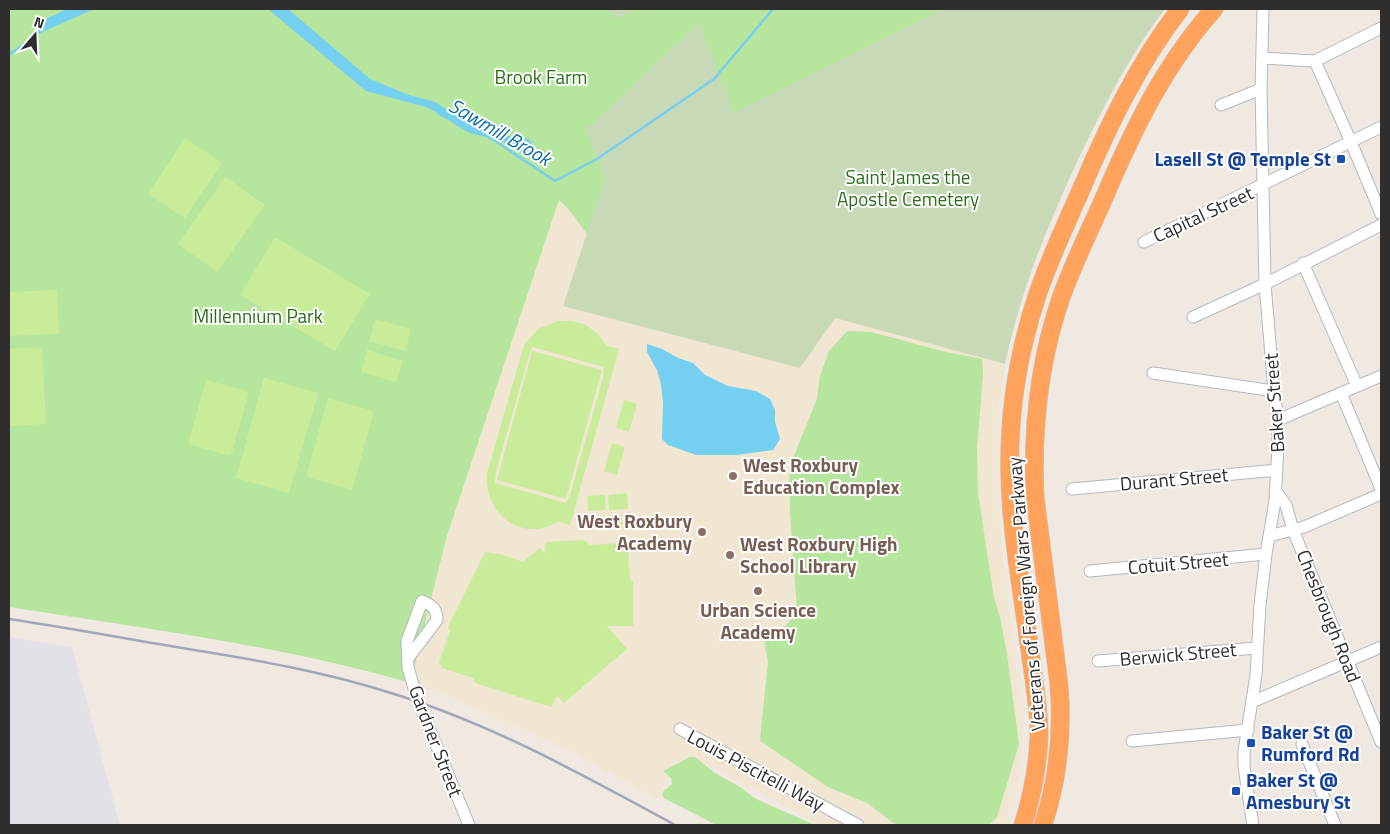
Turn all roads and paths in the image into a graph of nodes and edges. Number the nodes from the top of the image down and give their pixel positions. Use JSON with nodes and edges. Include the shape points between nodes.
{"nodes":[{"id":1,"x":1180,"y":9,"type":"edge"},
{"id":2,"x":1214,"y":9,"type":"edge"},
{"id":3,"x":1263,"y":9,"type":"edge"},
{"id":4,"x":1381,"y":28,"type":"edge"},
{"id":5,"x":1262,"y":58,"type":"junction"},
{"id":6,"x":1315,"y":61,"type":"junction"},
{"id":7,"x":1261,"y":89,"type":"junction"},
{"id":8,"x":1221,"y":105,"type":"dead end"},
{"id":9,"x":1381,"y":127,"type":"edge"},
{"id":10,"x":1352,"y":142,"type":"junction"},
{"id":11,"x":1263,"y":186,"type":"junction"},
{"id":12,"x":1381,"y":214,"type":"edge"},
{"id":13,"x":1381,"y":225,"type":"edge"},
{"id":14,"x":1144,"y":242,"type":"dead end"},
{"id":15,"x":1303,"y":263,"type":"junction"},
{"id":16,"x":1265,"y":284,"type":"junction"},
{"id":17,"x":1193,"y":316,"type":"dead end"},
{"id":18,"x":1153,"y":373,"type":"dead end"},
{"id":19,"x":1381,"y":376,"type":"edge"},
{"id":20,"x":1357,"y":386,"type":"junction"},
{"id":21,"x":1274,"y":392,"type":"junction"},
{"id":22,"x":1341,"y":393,"type":"junction"},
{"id":23,"x":1278,"y":420,"type":"junction"},
{"id":24,"x":1277,"y":470,"type":"junction"},
{"id":25,"x":1072,"y":489,"type":"dead end"},
{"id":26,"x":1381,"y":489,"type":"edge"},
{"id":27,"x":1276,"y":490,"type":"junction"},
{"id":28,"x":1381,"y":494,"type":"edge"},
{"id":29,"x":1294,"y":530,"type":"junction"},
{"id":30,"x":1269,"y":536,"type":"junction"},
{"id":31,"x":1266,"y":554,"type":"junction"},
{"id":32,"x":1043,"y":566,"type":"junction"},
{"id":33,"x":1019,"y":569,"type":"junction"},
{"id":34,"x":1090,"y":571,"type":"dead end"},
{"id":35,"x":1381,"y":647,"type":"edge"},
{"id":36,"x":1257,"y":648,"type":"junction"},
{"id":37,"x":409,"y":657,"type":"dead end"},
{"id":38,"x":1098,"y":661,"type":"dead end"},
{"id":39,"x":1348,"y":662,"type":"junction"},
{"id":40,"x":1252,"y":702,"type":"junction"},
{"id":41,"x":680,"y":729,"type":"dead end"},
{"id":42,"x":1248,"y":730,"type":"junction"},
{"id":43,"x":1132,"y":741,"type":"dead end"},
{"id":44,"x":1381,"y":742,"type":"edge"},
{"id":45,"x":1302,"y":744,"type":"dead end"},
{"id":46,"x":1023,"y":824,"type":"edge"},
{"id":47,"x":469,"y":825,"type":"edge"},
{"id":48,"x":858,"y":825,"type":"edge"},
{"id":49,"x":1043,"y":825,"type":"edge"},
{"id":50,"x":1253,"y":825,"type":"edge"},
{"id":51,"x":1335,"y":825,"type":"edge"}],
"edges":[{"from":1,"to":33,"type":"highway","name":"Veterans of Foreign Wars Parkway","via":[[1140,67],[1112,119],[1050,260],[1033,308],[1016,380],[1010,437],[1010,496]]},
{"from":2,"to":32,"type":"highway","name":"Veterans of Foreign Wars Parkway","via":[[1178,54],[1138,122],[1058,309],[1043,366],[1035,432],[1035,497]]},
{"from":3,"to":5,"type":"street","name":"Baker Street"},
{"from":4,"to":6,"type":"street"},
{"from":5,"to":6,"type":"street"},
{"from":5,"to":7,"type":"street","name":"Baker Street"},
{"from":6,"to":10,"type":"street"},
{"from":7,"to":8,"type":"street"},
{"from":7,"to":11,"type":"street","name":"Baker Street"},
{"from":9,"to":10,"type":"street","name":"Capital Street"},
{"from":10,"to":11,"type":"street","name":"Capital Street"},
{"from":10,"to":12,"type":"street"},
{"from":11,"to":14,"type":"street","name":"Capital Street"},
{"from":11,"to":16,"type":"street","name":"Baker Street"},
{"from":13,"to":15,"type":"street"},
{"from":15,"to":16,"type":"street"},
{"from":15,"to":20,"type":"street"},
{"from":16,"to":17,"type":"street"},
{"from":16,"to":21,"type":"street","name":"Baker Street"},
{"from":18,"to":21,"type":"street"},
{"from":19,"to":20,"type":"street"},
{"from":20,"to":22,"type":"street"},
{"from":21,"to":23,"type":"street","name":"Baker Street"},
{"from":22,"to":23,"type":"street"},
{"from":22,"to":26,"type":"street"},
{"from":23,"to":24,"type":"street","name":"Baker Street"},
{"from":24,"to":25,"type":"street","name":"Durant Street"},
{"from":24,"to":27,"type":"street","name":"Baker Street"},
{"from":27,"to":29,"type":"street","name":"Chesbrough Road","via":[[1286,505]]},
{"from":27,"to":30,"type":"street","name":"Baker Street"},
{"from":28,"to":29,"type":"street"},
{"from":29,"to":30,"type":"street"},
{"from":29,"to":39,"type":"street","name":"Chesbrough Road"},
{"from":30,"to":31,"type":"street","name":"Baker Street"},
{"from":31,"to":34,"type":"street","name":"Cotuit Street"},
{"from":31,"to":36,"type":"street","name":"Baker Street"},
{"from":32,"to":33,"type":"highway"},
{"from":32,"to":49,"type":"highway","name":"Veterans of Foreign Wars Parkway","via":[[1061,715],[1056,772]]},
{"from":33,"to":46,"type":"highway","name":"Veterans of Foreign Wars Parkway","via":[[1038,727],[1036,770]]},
{"from":35,"to":39,"type":"street"},
{"from":36,"to":38,"type":"street","name":"Berwick Street"},
{"from":36,"to":40,"type":"street","name":"Baker Street"},
{"from":37,"to":47,"type":"street","name":"Gardner Street","bridge":true,"via":[[408,667],[415,692]]},
{"from":39,"to":40,"type":"street"},
{"from":39,"to":44,"type":"street","name":"Chesbrough Road"},
{"from":40,"to":42,"type":"street","name":"Baker Street"},
{"from":41,"to":48,"type":"street","name":"Louis Piscitelli Way"},
{"from":42,"to":43,"type":"street"},
{"from":42,"to":50,"type":"street","name":"Baker Street","via":[[1244,767]]},
{"from":45,"to":51,"type":"street"}]}
